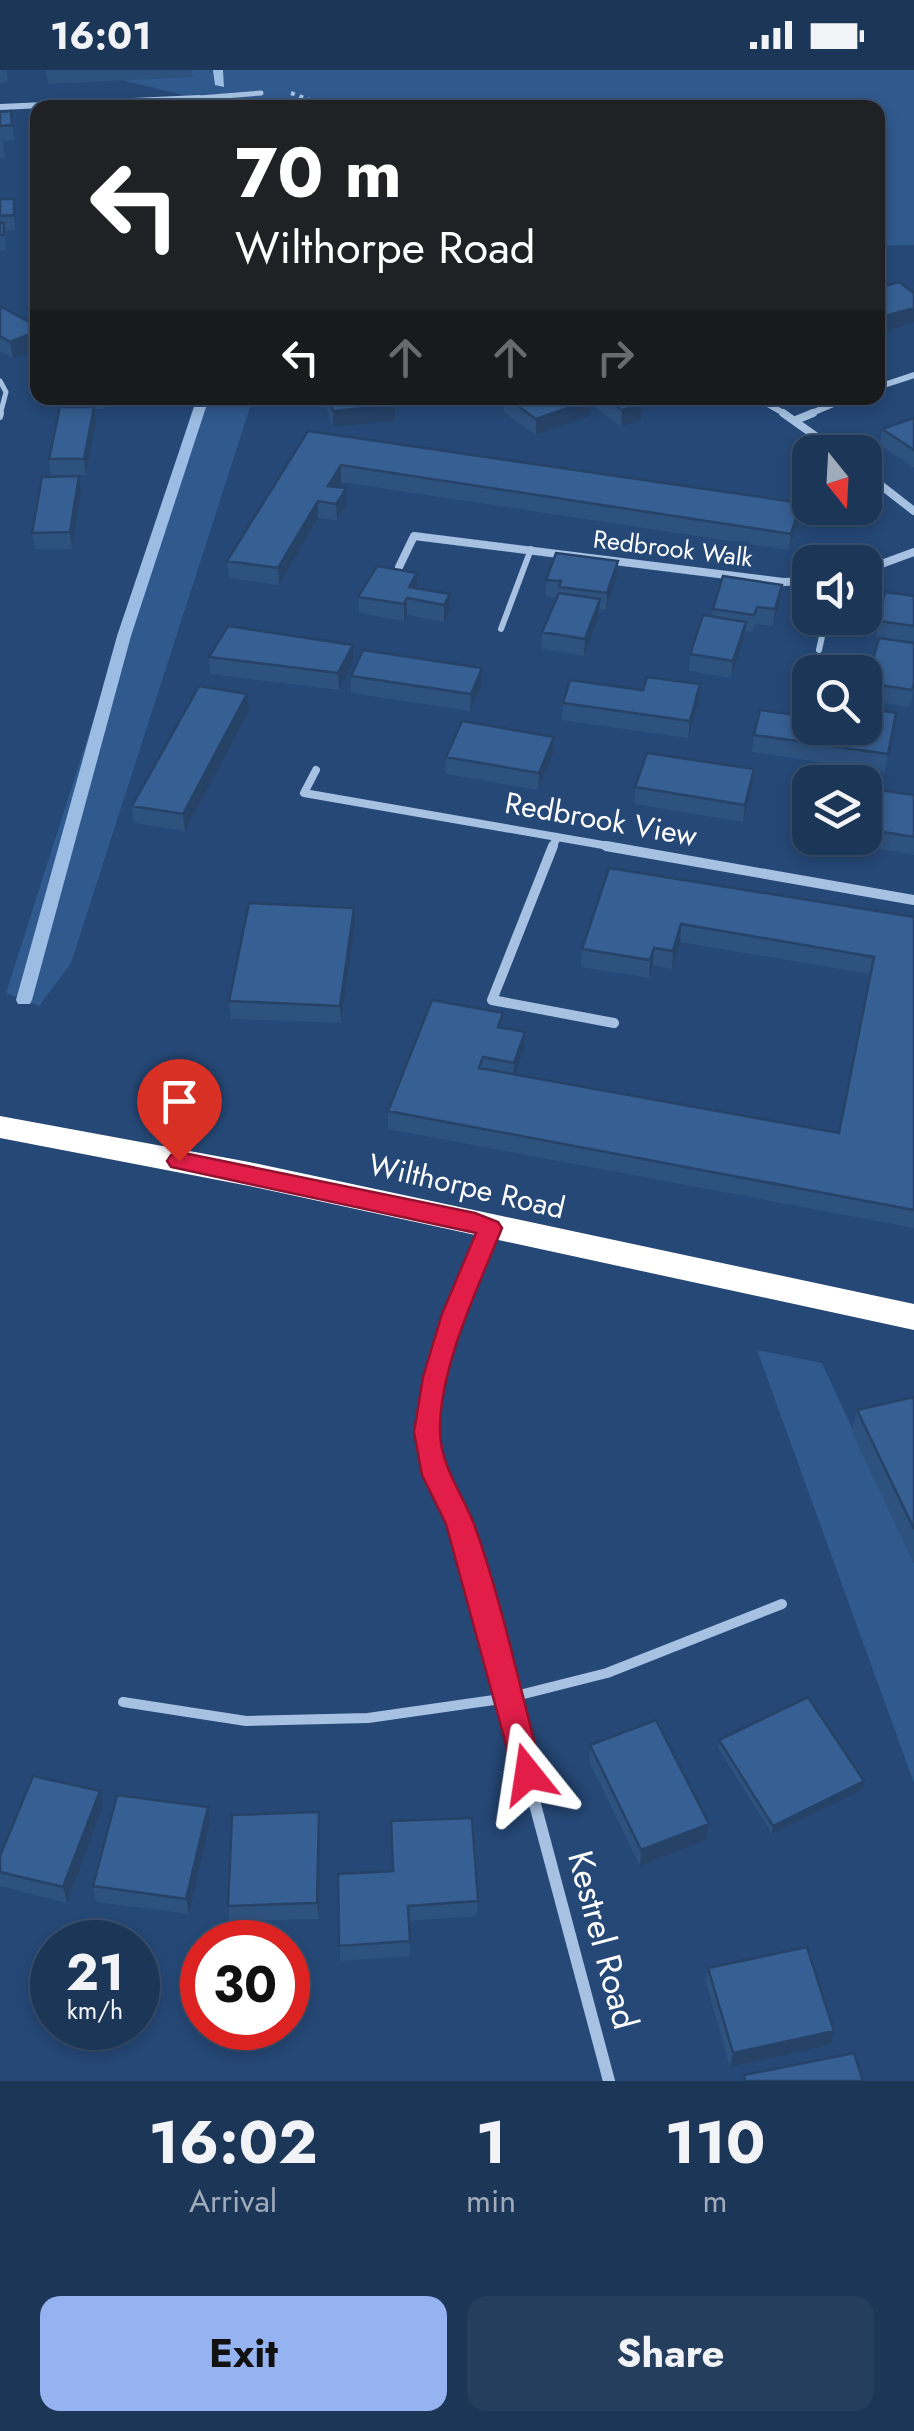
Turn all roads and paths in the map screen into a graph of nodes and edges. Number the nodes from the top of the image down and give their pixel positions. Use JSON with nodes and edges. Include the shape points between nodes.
{"nodes":[{"id":1,"x":260,"y":94,"type":"dead end"},
{"id":2,"x":199,"y":98,"type":"joint"},
{"id":3,"x":155,"y":100,"type":"edge"},
{"id":4,"x":30,"y":106,"type":"edge"},
{"id":5,"x":0,"y":107,"type":"edge"},
{"id":6,"x":914,"y":375,"type":"edge"},
{"id":7,"x":0,"y":381,"type":"edge"},
{"id":8,"x":885,"y":385,"type":"edge"},
{"id":9,"x":769,"y":405,"type":"edge"},
{"id":10,"x":831,"y":405,"type":"edge"},
{"id":11,"x":0,"y":417,"type":"edge"},
{"id":12,"x":796,"y":420,"type":"junction"},
{"id":13,"x":816,"y":435,"type":"edge"},
{"id":14,"x":882,"y":486,"type":"edge"},
{"id":15,"x":914,"y":511,"type":"edge"},
{"id":16,"x":531,"y":549,"type":"junction"},
{"id":17,"x":914,"y":552,"type":"edge"},
{"id":18,"x":882,"y":564,"type":"edge"},
{"id":19,"x":399,"y":567,"type":"edge"},
{"id":20,"x":792,"y":582,"type":"edge"},
{"id":21,"x":500,"y":629,"type":"dead end"},
{"id":22,"x":822,"y":635,"type":"edge"},
{"id":23,"x":819,"y":650,"type":"dead end"},
{"id":24,"x":316,"y":770,"type":"dead end"},
{"id":25,"x":557,"y":837,"type":"junction"},
{"id":26,"x":914,"y":900,"type":"edge"},
{"id":27,"x":614,"y":1023,"type":"dead end"},
{"id":28,"x":2,"y":1128,"type":"edge"},
{"id":29,"x":490,"y":1228,"type":"junction"},
{"id":30,"x":914,"y":1317,"type":"edge"},
{"id":31,"x":782,"y":1604,"type":"dead end"},
{"id":32,"x":508,"y":1698,"type":"junction"},
{"id":33,"x":123,"y":1702,"type":"dead end"},
{"id":34,"x":608,"y":2081,"type":"edge"}],
"edges":[{"from":1,"to":2,"type":"lane"},
{"from":2,"to":3,"type":"street"},
{"from":4,"to":5,"type":"street"},
{"from":6,"to":8,"type":"street"},
{"from":7,"to":11,"type":"lane","via":[[6,392]]},
{"from":9,"to":12,"type":"street"},
{"from":10,"to":12,"type":"street"},
{"from":12,"to":13,"type":"street"},
{"from":14,"to":15,"type":"street"},
{"from":16,"to":19,"type":"street","name":"Redbrook Walk","via":[[414,536]]},
{"from":16,"to":20,"type":"street","name":"Redbrook Walk"},
{"from":16,"to":21,"type":"lane"},
{"from":17,"to":18,"type":"street"},
{"from":22,"to":23,"type":"lane"},
{"from":24,"to":25,"type":"street","name":"Redbrook View","via":[[304,793]]},
{"from":25,"to":26,"type":"street","name":"Redbrook View"},
{"from":25,"to":27,"type":"street","via":[[492,1000]]},
{"from":28,"to":29,"type":"highway","name":"Wilthorpe Road"},
{"from":29,"to":30,"type":"highway","name":"Wilthorpe Road"},
{"from":29,"to":32,"type":"street","name":"Kestrel Road","via":[[455,1314],[427,1432]]},
{"from":31,"to":32,"type":"lane","via":[[607,1673]]},
{"from":32,"to":33,"type":"lane","via":[[368,1718],[246,1721]]},
{"from":32,"to":34,"type":"street","name":"Kestrel Road"}]}
